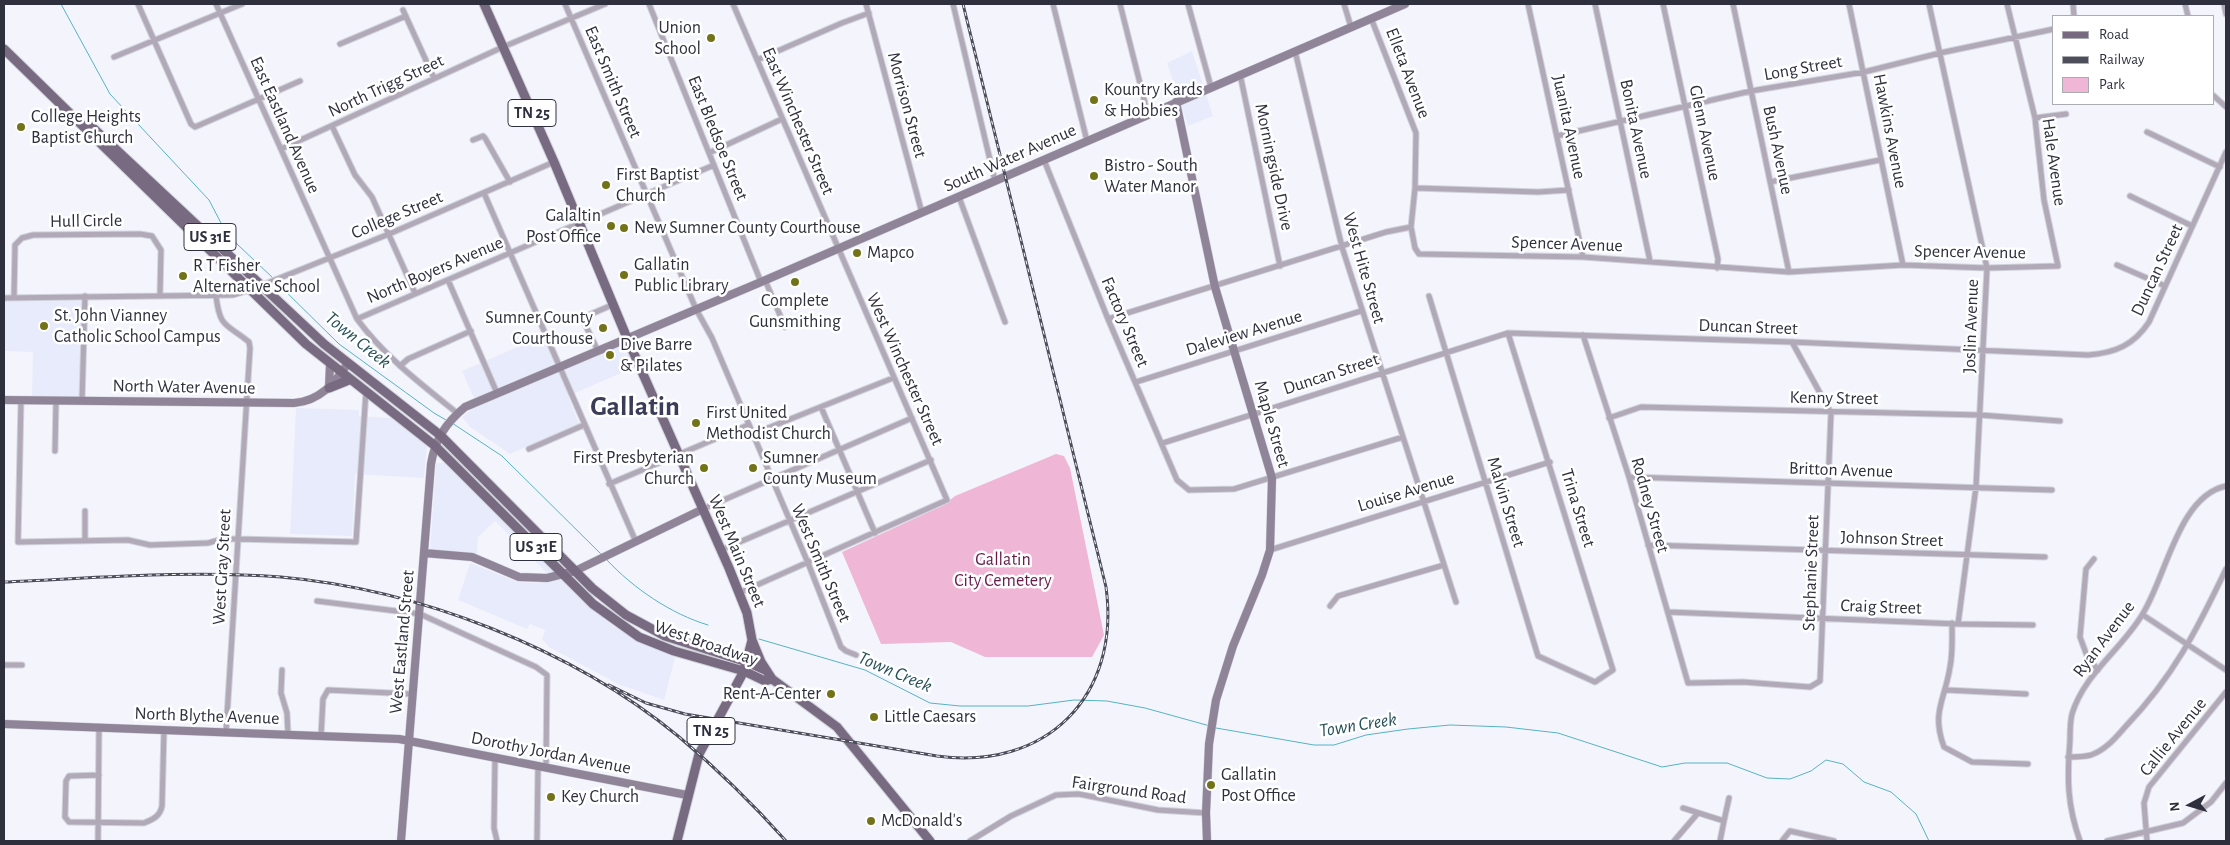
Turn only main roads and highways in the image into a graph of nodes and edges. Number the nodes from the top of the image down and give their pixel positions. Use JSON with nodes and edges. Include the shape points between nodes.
{"nodes":[{"id":1,"x":484,"y":4,"type":"edge"},
{"id":2,"x":4,"y":49,"type":"edge"},
{"id":3,"x":63,"y":103,"type":"junction"},
{"id":4,"x":349,"y":380,"type":"junction"},
{"id":5,"x":329,"y":388,"type":"road end"},
{"id":6,"x":649,"y":628,"type":"junction"},
{"id":7,"x":644,"y":639,"type":"junction"},
{"id":8,"x":752,"y":640,"type":"junction"},
{"id":9,"x":745,"y":666,"type":"junction"},
{"id":10,"x":770,"y":675,"type":"junction"},
{"id":11,"x":677,"y":841,"type":"edge"},
{"id":12,"x":930,"y":841,"type":"edge"}],
"edges":[{"from":1,"to":8,"type":"main road","name":"West Main Street","number":"TN 25","via":[[554,162],[626,338],[739,592]]},
{"from":2,"to":3,"type":"main road","number":"US 31E"},
{"from":3,"to":4,"type":"main road","number":"US 31E","via":[[250,290]]},
{"from":3,"to":6,"type":"main road","number":"US 31E","via":[[265,283],[348,363],[443,431],[592,588],[626,615]]},
{"from":4,"to":5,"type":"main road"},
{"from":4,"to":7,"type":"main road","name":"West Broadway","number":"US 31E","via":[[434,445],[593,604]]},
{"from":6,"to":7,"type":"main road"},
{"from":6,"to":9,"type":"main road","number":"US 31E"},
{"from":7,"to":9,"type":"main road","name":"West Broadway","number":"US 31E","via":[[674,651]]},
{"from":8,"to":9,"type":"main road","number":"TN 25"},
{"from":8,"to":10,"type":"main road"},
{"from":9,"to":10,"type":"main road","name":"West Broadway","number":"US 31E","via":[[765,681]]},
{"from":9,"to":11,"type":"main road","number":"TN 25","via":[[699,754]]},
{"from":10,"to":12,"type":"main road","number":"US 31E","via":[[837,727]]}]}
